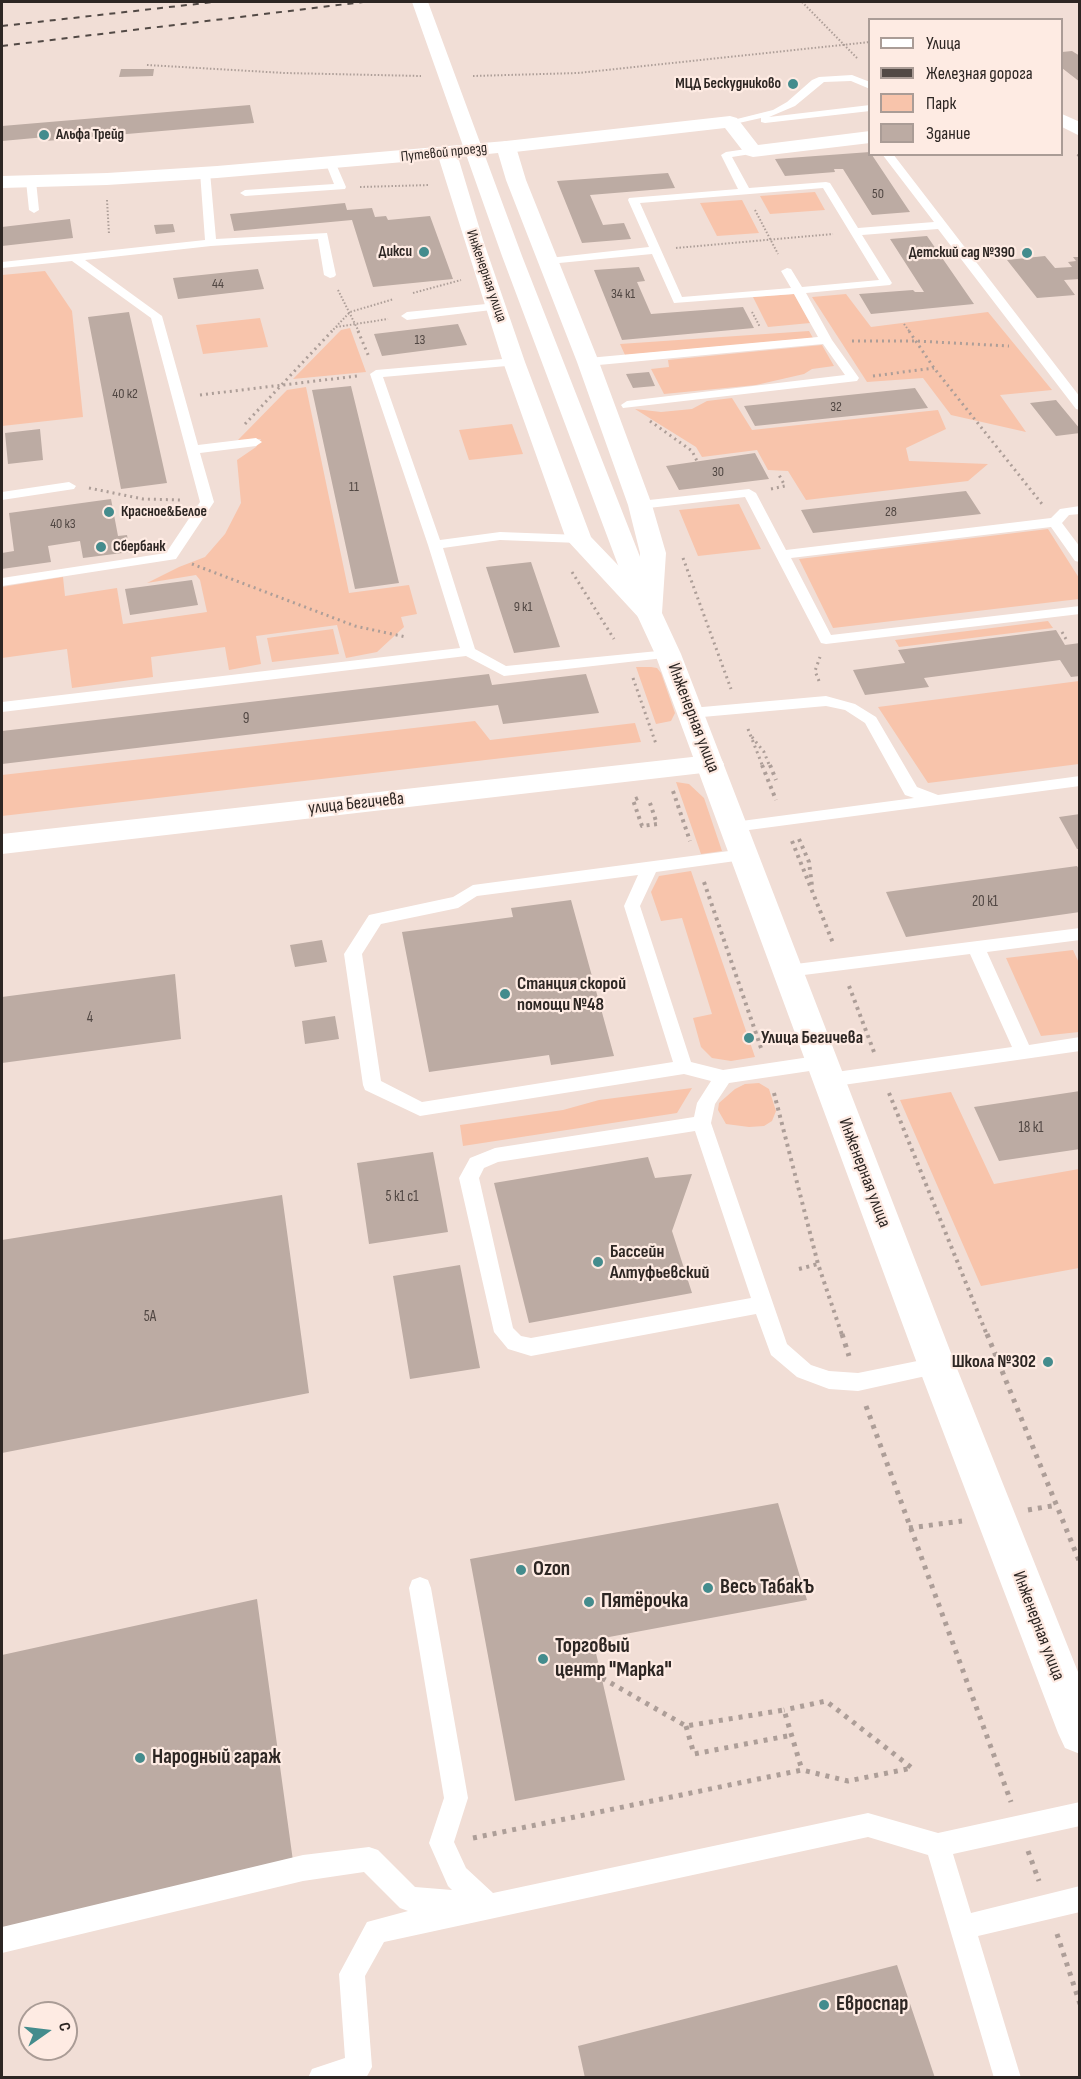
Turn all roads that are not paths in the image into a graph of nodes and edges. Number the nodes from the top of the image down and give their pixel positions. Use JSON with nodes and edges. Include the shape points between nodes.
{"nodes":[{"id":1,"x":420,"y":2,"type":"edge"},
{"id":2,"x":868,"y":85,"type":"edge"},
{"id":3,"x":868,"y":108,"type":"edge"},
{"id":4,"x":1065,"y":110,"type":"edge"},
{"id":5,"x":730,"y":122,"type":"junction"},
{"id":6,"x":1080,"y":130,"type":"edge"},
{"id":7,"x":868,"y":137,"type":"edge"},
{"id":8,"x":506,"y":147,"type":"junction"},
{"id":9,"x":753,"y":151,"type":"junction"},
{"id":10,"x":447,"y":153,"type":"junction"},
{"id":11,"x":888,"y":156,"type":"edge"},
{"id":12,"x":331,"y":164,"type":"junction"},
{"id":13,"x":205,"y":172,"type":"junction"},
{"id":14,"x":31,"y":181,"type":"junction"},
{"id":15,"x":2,"y":182,"type":"edge"},
{"id":16,"x":745,"y":192,"type":"junction"},
{"id":17,"x":244,"y":193,"type":"dead end"},
{"id":18,"x":34,"y":210,"type":"dead end"},
{"id":19,"x":943,"y":225,"type":"junction"},
{"id":20,"x":855,"y":232,"type":"junction"},
{"id":21,"x":211,"y":243,"type":"junction"},
{"id":22,"x":656,"y":250,"type":"junction"},
{"id":23,"x":74,"y":257,"type":"junction"},
{"id":24,"x":549,"y":261,"type":"junction"},
{"id":25,"x":2,"y":265,"type":"edge"},
{"id":26,"x":787,"y":271,"type":"road end"},
{"id":27,"x":330,"y":275,"type":"road end"},
{"id":28,"x":798,"y":291,"type":"junction"},
{"id":29,"x":496,"y":307,"type":"junction"},
{"id":30,"x":407,"y":316,"type":"road end"},
{"id":31,"x":826,"y":340,"type":"junction"},
{"id":32,"x":514,"y":362,"type":"junction"},
{"id":33,"x":588,"y":362,"type":"junction"},
{"id":34,"x":627,"y":405,"type":"road end"},
{"id":35,"x":1080,"y":406,"type":"edge"},
{"id":36,"x":256,"y":442,"type":"dead end"},
{"id":37,"x":193,"y":450,"type":"junction"},
{"id":38,"x":69,"y":486,"type":"dead end"},
{"id":39,"x":2,"y":496,"type":"edge"},
{"id":40,"x":640,"y":505,"type":"junction"},
{"id":41,"x":1080,"y":510,"type":"edge"},
{"id":42,"x":1055,"y":522,"type":"junction"},
{"id":43,"x":579,"y":539,"type":"junction"},
{"id":44,"x":435,"y":545,"type":"junction"},
{"id":45,"x":782,"y":555,"type":"junction"},
{"id":46,"x":1080,"y":558,"type":"edge"},
{"id":47,"x":2,"y":582,"type":"edge"},
{"id":48,"x":1080,"y":610,"type":"edge"},
{"id":49,"x":649,"y":613,"type":"junction"},
{"id":50,"x":468,"y":651,"type":"junction"},
{"id":51,"x":668,"y":654,"type":"junction"},
{"id":52,"x":2,"y":707,"type":"edge"},
{"id":53,"x":691,"y":712,"type":"junction"},
{"id":54,"x":710,"y":764,"type":"junction"},
{"id":55,"x":1080,"y":781,"type":"edge"},
{"id":56,"x":937,"y":800,"type":"junction"},
{"id":57,"x":739,"y":841,"type":"junction"},
{"id":58,"x":2,"y":844,"type":"edge"},
{"id":59,"x":650,"y":867,"type":"junction"},
{"id":60,"x":1080,"y":934,"type":"edge"},
{"id":61,"x":976,"y":947,"type":"junction"},
{"id":62,"x":788,"y":971,"type":"junction"},
{"id":63,"x":1080,"y":1044,"type":"edge"},
{"id":64,"x":1023,"y":1052,"type":"junction"},
{"id":65,"x":684,"y":1067,"type":"junction"},
{"id":66,"x":826,"y":1071,"type":"junction"},
{"id":67,"x":723,"y":1077,"type":"junction"},
{"id":68,"x":702,"y":1123,"type":"junction"},
{"id":69,"x":762,"y":1304,"type":"junction"},
{"id":70,"x":937,"y":1366,"type":"junction"},
{"id":71,"x":420,"y":1588,"type":"dead end"},
{"id":72,"x":1080,"y":1732,"type":"edge"},
{"id":73,"x":1080,"y":1814,"type":"edge"},
{"id":74,"x":938,"y":1845,"type":"junction"},
{"id":75,"x":1080,"y":1899,"type":"edge"},
{"id":76,"x":488,"y":1906,"type":"junction"},
{"id":77,"x":964,"y":1927,"type":"junction"},
{"id":78,"x":2,"y":1940,"type":"edge"},
{"id":79,"x":366,"y":2072,"type":"edge"},
{"id":80,"x":321,"y":2078,"type":"edge"},
{"id":81,"x":1008,"y":2078,"type":"edge"}],
"edges":[{"from":1,"to":49,"type":"street"},
{"from":2,"to":5,"type":"lane","via":[[852,78],[822,79],[776,112]]},
{"from":3,"to":5,"type":"lane"},
{"from":4,"to":6,"type":"street"},
{"from":5,"to":8,"type":"street","name":"Путевой проезд"},
{"from":5,"to":9,"type":"street"},
{"from":7,"to":9,"type":"street"},
{"from":8,"to":10,"type":"street","name":"Путевой проезд"},
{"from":8,"to":24,"type":"street","name":"Инженерная улица"},
{"from":9,"to":16,"type":"lane","via":[[726,155]]},
{"from":10,"to":12,"type":"street","name":"Путевой проезд"},
{"from":10,"to":29,"type":"street","name":"Инженерная улица"},
{"from":11,"to":19,"type":"lane"},
{"from":12,"to":13,"type":"street","name":"Путевой проезд"},
{"from":12,"to":17,"type":"lane","via":[[341,187]]},
{"from":13,"to":14,"type":"street","name":"Путевой проезд"},
{"from":13,"to":21,"type":"lane"},
{"from":14,"to":15,"type":"street","name":"Путевой проезд"},
{"from":14,"to":18,"type":"lane"},
{"from":16,"to":20,"type":"lane","via":[[826,185]]},
{"from":16,"to":22,"type":"lane","via":[[633,200]]},
{"from":19,"to":20,"type":"lane"},
{"from":19,"to":35,"type":"lane"},
{"from":20,"to":28,"type":"lane","via":[[886,283]]},
{"from":21,"to":23,"type":"lane"},
{"from":21,"to":27,"type":"lane","via":[[323,235]]},
{"from":22,"to":24,"type":"lane"},
{"from":22,"to":28,"type":"lane","via":[[678,301]]},
{"from":23,"to":25,"type":"lane"},
{"from":23,"to":37,"type":"lane","via":[[156,316]]},
{"from":24,"to":33,"type":"street","name":"Инженерная улица"},
{"from":26,"to":28,"type":"lane"},
{"from":28,"to":31,"type":"lane"},
{"from":29,"to":30,"type":"lane"},
{"from":29,"to":32,"type":"street","name":"Инженерная улица"},
{"from":31,"to":33,"type":"lane"},
{"from":31,"to":34,"type":"lane","via":[[853,378]]},
{"from":32,"to":43,"type":"street","name":"Инженерная улица"},
{"from":32,"to":44,"type":"lane","via":[[376,374]]},
{"from":33,"to":40,"type":"street","name":"Инженерная улица"},
{"from":36,"to":37,"type":"lane"},
{"from":37,"to":47,"type":"lane","via":[[207,502],[171,556]]},
{"from":38,"to":39,"type":"lane"},
{"from":40,"to":45,"type":"lane","via":[[749,493]]},
{"from":40,"to":49,"type":"street","name":"Инженерная улица","via":[[653,553]]},
{"from":41,"to":42,"type":"lane","via":[[1065,512]]},
{"from":42,"to":45,"type":"lane"},
{"from":42,"to":46,"type":"lane"},
{"from":43,"to":44,"type":"lane","via":[[500,536]]},
{"from":43,"to":49,"type":"street","name":"Инженерная улица"},
{"from":44,"to":50,"type":"lane"},
{"from":45,"to":48,"type":"lane","via":[[826,640]]},
{"from":49,"to":51,"type":"street","name":"Инженерная улица"},
{"from":50,"to":51,"type":"lane","via":[[504,671]]},
{"from":50,"to":52,"type":"lane"},
{"from":51,"to":53,"type":"street","name":"Инженерная улица"},
{"from":53,"to":54,"type":"street","name":"Инженерная улица"},
{"from":53,"to":56,"type":"lane","via":[[826,701],[850,707],[871,720],[911,791]]},
{"from":54,"to":57,"type":"street","name":"Инженерная улица"},
{"from":54,"to":58,"type":"street","name":"улица Бегичева"},
{"from":55,"to":56,"type":"lane"},
{"from":56,"to":57,"type":"lane","via":[[784,820]]},
{"from":57,"to":59,"type":"lane","via":[[697,861]]},
{"from":57,"to":62,"type":"street","name":"Инженерная улица"},
{"from":59,"to":65,"type":"lane","via":[[632,906]]},
{"from":59,"to":65,"type":"lane","via":[[473,891],[458,902],[375,919],[353,954],[372,1085],[420,1109]]},
{"from":60,"to":61,"type":"lane"},
{"from":61,"to":62,"type":"lane"},
{"from":61,"to":64,"type":"lane"},
{"from":62,"to":66,"type":"street","name":"Инженерная улица"},
{"from":63,"to":64,"type":"lane"},
{"from":64,"to":66,"type":"lane","via":[[881,1073]]},
{"from":65,"to":67,"type":"lane"},
{"from":66,"to":67,"type":"lane","via":[[768,1071]]},
{"from":66,"to":70,"type":"street","name":"Инженерная улица"},
{"from":67,"to":68,"type":"lane","via":[[706,1103]]},
{"from":68,"to":69,"type":"lane"},
{"from":68,"to":69,"type":"lane","via":[[495,1155],[477,1163],[469,1178],[504,1332],[515,1343],[531,1347]]},
{"from":69,"to":70,"type":"lane","via":[[778,1349],[804,1371],[830,1380],[858,1382]]},
{"from":70,"to":72,"type":"street","name":"Инженерная улица"},
{"from":71,"to":76,"type":"lane","via":[[456,1798],[441,1843],[456,1877]]},
{"from":73,"to":74,"type":"lane"},
{"from":74,"to":76,"type":"lane","via":[[868,1825]]},
{"from":74,"to":77,"type":"lane"},
{"from":75,"to":77,"type":"lane"},
{"from":76,"to":78,"type":"lane","via":[[409,1899],[369,1859],[303,1868]]},
{"from":76,"to":79,"type":"lane","via":[[376,1931],[352,1974]]},
{"from":77,"to":81,"type":"lane"},
{"from":79,"to":80,"type":"lane"}]}
